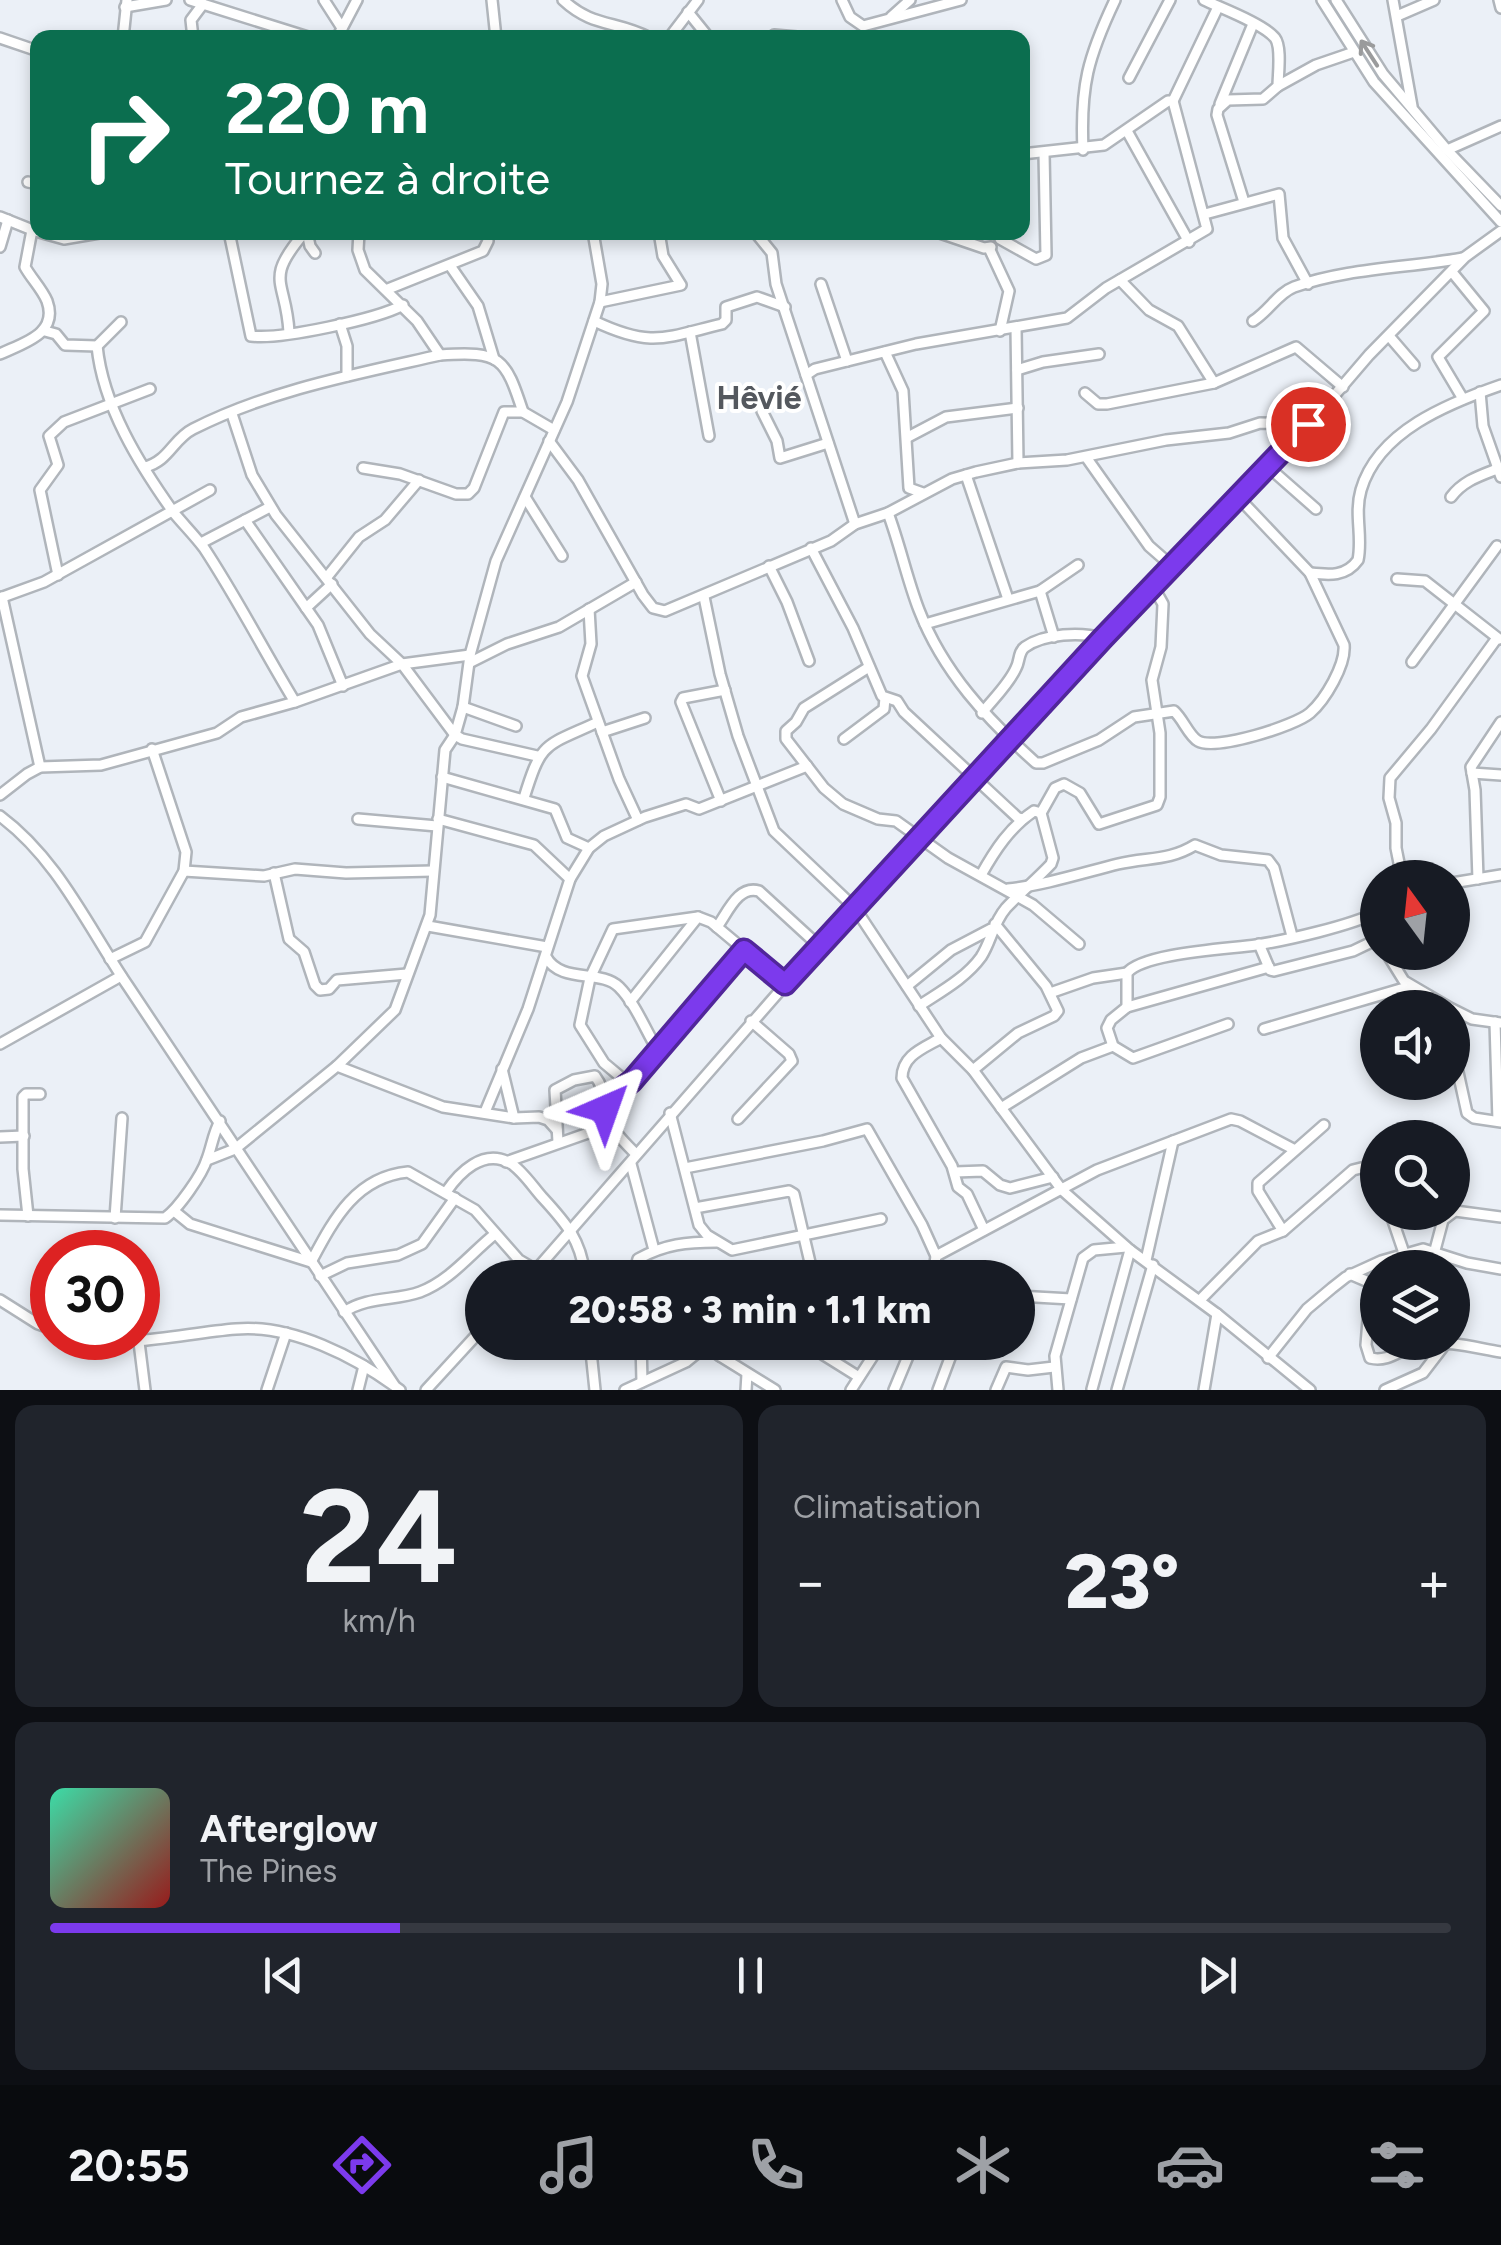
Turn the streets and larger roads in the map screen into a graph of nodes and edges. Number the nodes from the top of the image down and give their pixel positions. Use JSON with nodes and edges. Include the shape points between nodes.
{"nodes":[{"id":1,"x":166,"y":0,"type":"edge"},
{"id":2,"x":190,"y":0,"type":"edge"},
{"id":3,"x":324,"y":0,"type":"edge"},
{"id":4,"x":358,"y":0,"type":"edge"},
{"id":5,"x":492,"y":0,"type":"edge"},
{"id":6,"x":563,"y":0,"type":"edge"},
{"id":7,"x":698,"y":0,"type":"edge"},
{"id":8,"x":842,"y":0,"type":"edge"},
{"id":9,"x":910,"y":0,"type":"edge"},
{"id":10,"x":960,"y":0,"type":"edge"},
{"id":11,"x":1115,"y":0,"type":"edge"},
{"id":12,"x":1170,"y":0,"type":"edge"},
{"id":13,"x":1322,"y":0,"type":"edge"},
{"id":14,"x":1336,"y":0,"type":"edge"},
{"id":15,"x":1393,"y":0,"type":"edge"},
{"id":16,"x":1434,"y":0,"type":"edge"},
{"id":17,"x":1500,"y":0,"type":"edge"},
{"id":18,"x":1213,"y":3,"type":"edge"},
{"id":19,"x":126,"y":4,"type":"edge"},
{"id":20,"x":203,"y":4,"type":"junction"},
{"id":21,"x":1501,"y":8,"type":"edge"},
{"id":22,"x":688,"y":12,"type":"junction"},
{"id":23,"x":1396,"y":16,"type":"junction"},
{"id":24,"x":889,"y":19,"type":"junction"},
{"id":25,"x":1253,"y":24,"type":"junction"},
{"id":26,"x":863,"y":26,"type":"junction"},
{"id":27,"x":124,"y":30,"type":"edge"},
{"id":28,"x":192,"y":30,"type":"edge"},
{"id":29,"x":285,"y":30,"type":"edge"},
{"id":30,"x":339,"y":30,"type":"edge"},
{"id":31,"x":342,"y":30,"type":"edge"},
{"id":32,"x":495,"y":30,"type":"edge"},
{"id":33,"x":634,"y":30,"type":"edge"},
{"id":34,"x":675,"y":30,"type":"edge"},
{"id":35,"x":703,"y":30,"type":"edge"},
{"id":36,"x":861,"y":30,"type":"edge"},
{"id":37,"x":0,"y":38,"type":"edge"},
{"id":38,"x":30,"y":48,"type":"edge"},
{"id":39,"x":1354,"y":52,"type":"junction"},
{"id":40,"x":1129,"y":78,"type":"dead end"},
{"id":41,"x":1278,"y":86,"type":"junction"},
{"id":42,"x":1173,"y":100,"type":"junction"},
{"id":43,"x":1220,"y":104,"type":"junction"},
{"id":44,"x":1413,"y":111,"type":"junction"},
{"id":45,"x":1501,"y":126,"type":"edge"},
{"id":46,"x":1127,"y":131,"type":"junction"},
{"id":47,"x":1082,"y":150,"type":"junction"},
{"id":48,"x":1446,"y":150,"type":"junction"},
{"id":49,"x":1044,"y":153,"type":"junction"},
{"id":50,"x":1030,"y":154,"type":"edge"},
{"id":51,"x":1244,"y":202,"type":"junction"},
{"id":52,"x":1501,"y":206,"type":"edge"},
{"id":53,"x":1206,"y":214,"type":"junction"},
{"id":54,"x":4,"y":219,"type":"edge"},
{"id":55,"x":1501,"y":222,"type":"edge"},
{"id":56,"x":30,"y":229,"type":"edge"},
{"id":57,"x":1501,"y":231,"type":"edge"},
{"id":58,"x":33,"y":240,"type":"edge"},
{"id":59,"x":231,"y":240,"type":"edge"},
{"id":60,"x":300,"y":240,"type":"edge"},
{"id":61,"x":308,"y":240,"type":"edge"},
{"id":62,"x":359,"y":240,"type":"edge"},
{"id":63,"x":488,"y":240,"type":"edge"},
{"id":64,"x":594,"y":240,"type":"edge"},
{"id":65,"x":661,"y":240,"type":"edge"},
{"id":66,"x":761,"y":240,"type":"edge"},
{"id":67,"x":963,"y":240,"type":"edge"},
{"id":68,"x":996,"y":240,"type":"edge"},
{"id":69,"x":1005,"y":240,"type":"edge"},
{"id":70,"x":1189,"y":242,"type":"junction"},
{"id":71,"x":0,"y":247,"type":"edge"},
{"id":72,"x":989,"y":248,"type":"junction"},
{"id":73,"x":315,"y":252,"type":"dead end"},
{"id":74,"x":1466,"y":257,"type":"junction"},
{"id":75,"x":451,"y":266,"type":"junction"},
{"id":76,"x":1452,"y":272,"type":"junction"},
{"id":77,"x":1120,"y":280,"type":"junction"},
{"id":78,"x":821,"y":284,"type":"dead end"},
{"id":79,"x":1308,"y":284,"type":"junction"},
{"id":80,"x":388,"y":290,"type":"junction"},
{"id":81,"x":600,"y":302,"type":"junction"},
{"id":82,"x":403,"y":304,"type":"junction"},
{"id":83,"x":786,"y":307,"type":"junction"},
{"id":84,"x":1253,"y":320,"type":"dead end"},
{"id":85,"x":594,"y":321,"type":"junction"},
{"id":86,"x":121,"y":322,"type":"dead end"},
{"id":87,"x":340,"y":324,"type":"junction"},
{"id":88,"x":1016,"y":328,"type":"junction"},
{"id":89,"x":45,"y":331,"type":"junction"},
{"id":90,"x":1000,"y":331,"type":"junction"},
{"id":91,"x":289,"y":332,"type":"junction"},
{"id":92,"x":690,"y":332,"type":"junction"},
{"id":93,"x":1389,"y":336,"type":"junction"},
{"id":94,"x":96,"y":346,"type":"junction"},
{"id":95,"x":886,"y":352,"type":"junction"},
{"id":96,"x":0,"y":354,"type":"edge"},
{"id":97,"x":1099,"y":354,"type":"dead end"},
{"id":98,"x":440,"y":355,"type":"junction"},
{"id":99,"x":494,"y":359,"type":"junction"},
{"id":100,"x":847,"y":361,"type":"junction"},
{"id":101,"x":1414,"y":365,"type":"dead end"},
{"id":102,"x":1017,"y":370,"type":"junction"},
{"id":103,"x":806,"y":375,"type":"junction"},
{"id":104,"x":348,"y":376,"type":"junction"},
{"id":105,"x":1214,"y":383,"type":"junction"},
{"id":106,"x":1501,"y":385,"type":"edge"},
{"id":107,"x":1343,"y":387,"type":"junction"},
{"id":108,"x":150,"y":389,"type":"dead end"},
{"id":109,"x":1480,"y":392,"type":"junction"},
{"id":110,"x":1085,"y":394,"type":"dead end"},
{"id":111,"x":1463,"y":399,"type":"junction"},
{"id":112,"x":112,"y":404,"type":"junction"},
{"id":113,"x":1018,"y":408,"type":"junction"},
{"id":114,"x":762,"y":411,"type":"dead end"},
{"id":115,"x":522,"y":412,"type":"junction"},
{"id":116,"x":232,"y":414,"type":"junction"},
{"id":117,"x":1308,"y":424,"type":"junction"},
{"id":118,"x":552,"y":435,"type":"junction"},
{"id":119,"x":709,"y":436,"type":"dead end"},
{"id":120,"x":908,"y":436,"type":"junction"},
{"id":121,"x":828,"y":444,"type":"junction"},
{"id":122,"x":1086,"y":457,"type":"junction"},
{"id":123,"x":1018,"y":463,"type":"junction"},
{"id":124,"x":1266,"y":465,"type":"junction"},
{"id":125,"x":145,"y":467,"type":"junction"},
{"id":126,"x":363,"y":468,"type":"dead end"},
{"id":127,"x":1499,"y":473,"type":"edge"},
{"id":128,"x":966,"y":475,"type":"junction"},
{"id":129,"x":419,"y":480,"type":"junction"},
{"id":130,"x":210,"y":490,"type":"dead end"},
{"id":131,"x":923,"y":493,"type":"junction"},
{"id":132,"x":525,"y":497,"type":"junction"},
{"id":133,"x":1238,"y":497,"type":"junction"},
{"id":134,"x":1452,"y":498,"type":"dead end"},
{"id":135,"x":270,"y":506,"type":"junction"},
{"id":136,"x":172,"y":509,"type":"junction"},
{"id":137,"x":1316,"y":509,"type":"dead end"},
{"id":138,"x":888,"y":513,"type":"junction"},
{"id":139,"x":246,"y":520,"type":"junction"},
{"id":140,"x":855,"y":524,"type":"junction"},
{"id":141,"x":200,"y":543,"type":"junction"},
{"id":142,"x":1497,"y":546,"type":"dead end"},
{"id":143,"x":810,"y":548,"type":"junction"},
{"id":144,"x":562,"y":556,"type":"dead end"},
{"id":145,"x":1078,"y":565,"type":"dead end"},
{"id":146,"x":769,"y":566,"type":"junction"},
{"id":147,"x":1173,"y":567,"type":"junction"},
{"id":148,"x":1310,"y":572,"type":"junction"},
{"id":149,"x":58,"y":575,"type":"junction"},
{"id":150,"x":1397,"y":579,"type":"dead end"},
{"id":151,"x":329,"y":581,"type":"junction"},
{"id":152,"x":636,"y":582,"type":"junction"},
{"id":153,"x":1154,"y":588,"type":"junction"},
{"id":154,"x":1040,"y":591,"type":"junction"},
{"id":155,"x":704,"y":597,"type":"junction"},
{"id":156,"x":1,"y":598,"type":"edge"},
{"id":157,"x":1008,"y":599,"type":"junction"},
{"id":158,"x":1456,"y":604,"type":"junction"},
{"id":159,"x":306,"y":608,"type":"junction"},
{"id":160,"x":589,"y":609,"type":"junction"},
{"id":161,"x":926,"y":624,"type":"junction"},
{"id":162,"x":1054,"y":637,"type":"junction"},
{"id":163,"x":1103,"y":638,"type":"junction"},
{"id":164,"x":1500,"y":639,"type":"edge"},
{"id":165,"x":471,"y":659,"type":"junction"},
{"id":166,"x":809,"y":661,"type":"dead end"},
{"id":167,"x":1412,"y":662,"type":"dead end"},
{"id":168,"x":402,"y":664,"type":"junction"},
{"id":169,"x":869,"y":667,"type":"junction"},
{"id":170,"x":343,"y":686,"type":"junction"},
{"id":171,"x":725,"y":690,"type":"junction"},
{"id":172,"x":885,"y":698,"type":"junction"},
{"id":173,"x":295,"y":702,"type":"junction"},
{"id":174,"x":463,"y":707,"type":"junction"},
{"id":175,"x":1155,"y":712,"type":"junction"},
{"id":176,"x":982,"y":713,"type":"junction"},
{"id":177,"x":645,"y":718,"type":"dead end"},
{"id":178,"x":1501,"y":722,"type":"edge"},
{"id":179,"x":516,"y":726,"type":"dead end"},
{"id":180,"x":600,"y":727,"type":"junction"},
{"id":181,"x":456,"y":735,"type":"junction"},
{"id":182,"x":844,"y":739,"type":"dead end"},
{"id":183,"x":1010,"y":740,"type":"junction"},
{"id":184,"x":152,"y":749,"type":"junction"},
{"id":185,"x":537,"y":756,"type":"junction"},
{"id":186,"x":806,"y":766,"type":"junction"},
{"id":187,"x":40,"y":768,"type":"junction"},
{"id":188,"x":1472,"y":773,"type":"junction"},
{"id":189,"x":1501,"y":775,"type":"edge"},
{"id":190,"x":442,"y":777,"type":"junction"},
{"id":191,"x":974,"y":779,"type":"junction"},
{"id":192,"x":758,"y":786,"type":"junction"},
{"id":193,"x":0,"y":794,"type":"edge"},
{"id":194,"x":524,"y":798,"type":"junction"},
{"id":195,"x":721,"y":801,"type":"junction"},
{"id":196,"x":1041,"y":813,"type":"junction"},
{"id":197,"x":0,"y":816,"type":"edge"},
{"id":198,"x":1023,"y":819,"type":"junction"},
{"id":199,"x":358,"y":820,"type":"dead end"},
{"id":200,"x":638,"y":820,"type":"junction"},
{"id":201,"x":438,"y":823,"type":"junction"},
{"id":202,"x":919,"y":837,"type":"junction"},
{"id":203,"x":590,"y":848,"type":"junction"},
{"id":204,"x":1398,"y":860,"type":"edge"},
{"id":205,"x":184,"y":871,"type":"junction"},
{"id":206,"x":433,"y":871,"type":"junction"},
{"id":207,"x":274,"y":873,"type":"junction"},
{"id":208,"x":981,"y":874,"type":"junction"},
{"id":209,"x":1501,"y":875,"type":"edge"},
{"id":210,"x":1478,"y":878,"type":"junction"},
{"id":211,"x":570,"y":879,"type":"junction"},
{"id":212,"x":1470,"y":880,"type":"edge"},
{"id":213,"x":1030,"y":886,"type":"junction"},
{"id":214,"x":1008,"y":889,"type":"junction"},
{"id":215,"x":1019,"y":897,"type":"junction"},
{"id":216,"x":855,"y":908,"type":"junction"},
{"id":217,"x":698,"y":917,"type":"junction"},
{"id":218,"x":1360,"y":917,"type":"edge"},
{"id":219,"x":428,"y":926,"type":"junction"},
{"id":220,"x":718,"y":927,"type":"junction"},
{"id":221,"x":993,"y":927,"type":"junction"},
{"id":222,"x":1292,"y":936,"type":"junction"},
{"id":223,"x":1078,"y":944,"type":"dead end"},
{"id":224,"x":1259,"y":944,"type":"junction"},
{"id":225,"x":1360,"y":945,"type":"edge"},
{"id":226,"x":819,"y":946,"type":"junction"},
{"id":227,"x":744,"y":950,"type":"junction"},
{"id":228,"x":547,"y":952,"type":"junction"},
{"id":229,"x":110,"y":959,"type":"junction"},
{"id":230,"x":1269,"y":967,"type":"junction"},
{"id":231,"x":1396,"y":970,"type":"edge"},
{"id":232,"x":1127,"y":973,"type":"junction"},
{"id":233,"x":407,"y":974,"type":"junction"},
{"id":234,"x":121,"y":976,"type":"junction"},
{"id":235,"x":590,"y":978,"type":"junction"},
{"id":236,"x":785,"y":984,"type":"junction"},
{"id":237,"x":907,"y":986,"type":"junction"},
{"id":238,"x":1411,"y":986,"type":"junction"},
{"id":239,"x":1418,"y":990,"type":"edge"},
{"id":240,"x":1050,"y":994,"type":"junction"},
{"id":241,"x":630,"y":1002,"type":"junction"},
{"id":242,"x":919,"y":1006,"type":"junction"},
{"id":243,"x":1127,"y":1007,"type":"junction"},
{"id":244,"x":1470,"y":1018,"type":"edge"},
{"id":245,"x":751,"y":1022,"type":"junction"},
{"id":246,"x":1498,"y":1022,"type":"edge"},
{"id":247,"x":1228,"y":1024,"type":"dead end"},
{"id":248,"x":1264,"y":1029,"type":"dead end"},
{"id":249,"x":942,"y":1038,"type":"junction"},
{"id":250,"x":0,"y":1044,"type":"edge"},
{"id":251,"x":1113,"y":1046,"type":"junction"},
{"id":252,"x":657,"y":1049,"type":"junction"},
{"id":253,"x":337,"y":1066,"type":"junction"},
{"id":254,"x":502,"y":1069,"type":"junction"},
{"id":255,"x":973,"y":1070,"type":"junction"},
{"id":256,"x":629,"y":1084,"type":"junction"},
{"id":257,"x":40,"y":1094,"type":"dead end"},
{"id":258,"x":607,"y":1100,"type":"junction"},
{"id":259,"x":1464,"y":1100,"type":"edge"},
{"id":260,"x":1001,"y":1108,"type":"junction"},
{"id":261,"x":485,"y":1112,"type":"junction"},
{"id":262,"x":670,"y":1113,"type":"junction"},
{"id":263,"x":122,"y":1118,"type":"dead end"},
{"id":264,"x":514,"y":1118,"type":"junction"},
{"id":265,"x":738,"y":1119,"type":"dead end"},
{"id":266,"x":220,"y":1121,"type":"junction"},
{"id":267,"x":1499,"y":1122,"type":"edge"},
{"id":268,"x":1324,"y":1124,"type":"dead end"},
{"id":269,"x":611,"y":1125,"type":"junction"},
{"id":270,"x":557,"y":1130,"type":"junction"},
{"id":271,"x":24,"y":1136,"type":"junction"},
{"id":272,"x":0,"y":1137,"type":"edge"},
{"id":273,"x":1173,"y":1141,"type":"junction"},
{"id":274,"x":558,"y":1142,"type":"junction"},
{"id":275,"x":235,"y":1149,"type":"junction"},
{"id":276,"x":1295,"y":1150,"type":"junction"},
{"id":277,"x":634,"y":1159,"type":"junction"},
{"id":278,"x":207,"y":1160,"type":"junction"},
{"id":279,"x":506,"y":1162,"type":"junction"},
{"id":280,"x":1360,"y":1167,"type":"edge"},
{"id":281,"x":685,"y":1168,"type":"junction"},
{"id":282,"x":954,"y":1172,"type":"junction"},
{"id":283,"x":1053,"y":1177,"type":"junction"},
{"id":284,"x":1062,"y":1190,"type":"junction"},
{"id":285,"x":450,"y":1195,"type":"junction"},
{"id":286,"x":694,"y":1208,"type":"junction"},
{"id":287,"x":174,"y":1211,"type":"junction"},
{"id":288,"x":0,"y":1215,"type":"edge"},
{"id":289,"x":28,"y":1216,"type":"junction"},
{"id":290,"x":1501,"y":1217,"type":"edge"},
{"id":291,"x":115,"y":1218,"type":"junction"},
{"id":292,"x":881,"y":1219,"type":"dead end"},
{"id":293,"x":700,"y":1226,"type":"junction"},
{"id":294,"x":572,"y":1228,"type":"junction"},
{"id":295,"x":984,"y":1230,"type":"junction"},
{"id":296,"x":1283,"y":1231,"type":"junction"},
{"id":297,"x":495,"y":1234,"type":"junction"},
{"id":298,"x":805,"y":1236,"type":"junction"},
{"id":299,"x":694,"y":1242,"type":"junction"},
{"id":300,"x":717,"y":1242,"type":"junction"},
{"id":301,"x":1128,"y":1249,"type":"junction"},
{"id":302,"x":654,"y":1250,"type":"junction"},
{"id":303,"x":1434,"y":1250,"type":"edge"},
{"id":304,"x":936,"y":1256,"type":"junction"},
{"id":305,"x":519,"y":1260,"type":"edge"},
{"id":306,"x":544,"y":1260,"type":"edge"},
{"id":307,"x":583,"y":1260,"type":"edge"},
{"id":308,"x":638,"y":1260,"type":"edge"},
{"id":309,"x":810,"y":1260,"type":"edge"},
{"id":310,"x":935,"y":1260,"type":"edge"},
{"id":311,"x":310,"y":1262,"type":"junction"},
{"id":312,"x":1150,"y":1262,"type":"junction"},
{"id":313,"x":1470,"y":1263,"type":"edge"},
{"id":314,"x":1501,"y":1269,"type":"edge"},
{"id":315,"x":1360,"y":1270,"type":"edge"},
{"id":316,"x":1350,"y":1274,"type":"junction"},
{"id":317,"x":320,"y":1276,"type":"junction"},
{"id":318,"x":1360,"y":1278,"type":"edge"},
{"id":319,"x":1035,"y":1297,"type":"edge"},
{"id":320,"x":1072,"y":1298,"type":"junction"},
{"id":321,"x":0,"y":1300,"type":"edge"},
{"id":322,"x":1200,"y":1300,"type":"junction"},
{"id":323,"x":344,"y":1312,"type":"junction"},
{"id":324,"x":1217,"y":1314,"type":"junction"},
{"id":325,"x":30,"y":1319,"type":"edge"},
{"id":326,"x":286,"y":1333,"type":"junction"},
{"id":327,"x":160,"y":1339,"type":"edge"},
{"id":328,"x":1470,"y":1347,"type":"edge"},
{"id":329,"x":465,"y":1348,"type":"edge"},
{"id":330,"x":1501,"y":1352,"type":"edge"},
{"id":331,"x":1268,"y":1358,"type":"junction"},
{"id":332,"x":141,"y":1360,"type":"edge"},
{"id":333,"x":592,"y":1360,"type":"edge"},
{"id":334,"x":641,"y":1360,"type":"edge"},
{"id":335,"x":683,"y":1360,"type":"edge"},
{"id":336,"x":726,"y":1360,"type":"edge"},
{"id":337,"x":832,"y":1360,"type":"edge"},
{"id":338,"x":871,"y":1360,"type":"edge"},
{"id":339,"x":906,"y":1360,"type":"edge"},
{"id":340,"x":949,"y":1360,"type":"edge"},
{"id":341,"x":1434,"y":1360,"type":"edge"},
{"id":342,"x":364,"y":1366,"type":"junction"},
{"id":343,"x":1054,"y":1367,"type":"junction"},
{"id":344,"x":747,"y":1374,"type":"junction"},
{"id":345,"x":860,"y":1377,"type":"junction"},
{"id":346,"x":642,"y":1382,"type":"junction"},
{"id":347,"x":397,"y":1388,"type":"edge"},
{"id":348,"x":1306,"y":1388,"type":"edge"},
{"id":349,"x":145,"y":1390,"type":"edge"},
{"id":350,"x":267,"y":1390,"type":"edge"},
{"id":351,"x":358,"y":1390,"type":"edge"},
{"id":352,"x":426,"y":1390,"type":"edge"},
{"id":353,"x":596,"y":1390,"type":"edge"},
{"id":354,"x":625,"y":1390,"type":"edge"},
{"id":355,"x":746,"y":1390,"type":"edge"},
{"id":356,"x":775,"y":1390,"type":"edge"},
{"id":357,"x":851,"y":1390,"type":"edge"},
{"id":358,"x":894,"y":1390,"type":"edge"},
{"id":359,"x":938,"y":1390,"type":"edge"},
{"id":360,"x":996,"y":1390,"type":"edge"},
{"id":361,"x":1058,"y":1390,"type":"edge"},
{"id":362,"x":1092,"y":1390,"type":"edge"},
{"id":363,"x":1116,"y":1390,"type":"edge"},
{"id":364,"x":1204,"y":1390,"type":"edge"},
{"id":365,"x":1385,"y":1390,"type":"edge"}],
"edges":[{"from":1,"to":19,"type":"street"},
{"from":2,"to":20,"type":"street"},
{"from":3,"to":30,"type":"street"},
{"from":4,"to":31,"type":"street"},
{"from":5,"to":32,"type":"street"},
{"from":6,"to":33,"type":"street","via":[[583,17]]},
{"from":7,"to":22,"type":"street"},
{"from":8,"to":26,"type":"street"},
{"from":9,"to":24,"type":"street"},
{"from":10,"to":24,"type":"street"},
{"from":11,"to":47,"type":"street","via":[[1089,57]]},
{"from":12,"to":40,"type":"street"},
{"from":13,"to":39,"type":"street"},
{"from":44,"to":14,"type":"street","one_way":true},
{"from":15,"to":23,"type":"street"},
{"from":16,"to":23,"type":"street"},
{"from":17,"to":21,"type":"street"},
{"from":18,"to":25,"type":"street"},
{"from":18,"to":42,"type":"street"},
{"from":19,"to":27,"type":"street"},
{"from":20,"to":28,"type":"street"},
{"from":20,"to":29,"type":"street"},
{"from":22,"to":34,"type":"street"},
{"from":22,"to":35,"type":"street"},
{"from":23,"to":44,"type":"street"},
{"from":24,"to":26,"type":"street"},
{"from":25,"to":41,"type":"street","via":[[1277,40]]},
{"from":25,"to":43,"type":"street"},
{"from":26,"to":36,"type":"street"},
{"from":37,"to":38,"type":"street"},
{"from":39,"to":41,"type":"street"},
{"from":39,"to":55,"type":"street"},
{"from":41,"to":43,"type":"street","via":[[1263,99]]},
{"from":42,"to":46,"type":"street"},
{"from":42,"to":53,"type":"street"},
{"from":43,"to":51,"type":"street","via":[[1217,116]]},
{"from":44,"to":48,"type":"street"},
{"from":45,"to":48,"type":"street"},
{"from":46,"to":47,"type":"street"},
{"from":46,"to":70,"type":"street"},
{"from":47,"to":49,"type":"street"},
{"from":48,"to":52,"type":"street"},
{"from":49,"to":50,"type":"street"},
{"from":49,"to":69,"type":"street","via":[[1046,256],[1036,259]]},
{"from":51,"to":53,"type":"street"},
{"from":51,"to":79,"type":"street","via":[[1279,194],[1283,238]]},
{"from":53,"to":70,"type":"street","via":[[1207,230]]},
{"from":54,"to":56,"type":"street"},
{"from":54,"to":71,"type":"street"},
{"from":57,"to":74,"type":"street"},
{"from":58,"to":89,"type":"street","via":[[24,267],[48,305]]},
{"from":59,"to":91,"type":"street","via":[[249,334]]},
{"from":60,"to":91,"type":"street","via":[[280,265]]},
{"from":61,"to":73,"type":"street"},
{"from":62,"to":80,"type":"street","via":[[365,270]]},
{"from":63,"to":75,"type":"street","via":[[483,251]]},
{"from":64,"to":81,"type":"street"},
{"from":65,"to":81,"type":"street","via":[[682,285]]},
{"from":66,"to":83,"type":"street","via":[[772,253]]},
{"from":67,"to":72,"type":"street"},
{"from":68,"to":72,"type":"street"},
{"from":70,"to":77,"type":"street"},
{"from":72,"to":90,"type":"street","via":[[1009,291]]},
{"from":74,"to":76,"type":"street"},
{"from":74,"to":79,"type":"street"},
{"from":75,"to":80,"type":"street"},
{"from":75,"to":99,"type":"street","via":[[478,306]]},
{"from":76,"to":93,"type":"street"},
{"from":76,"to":111,"type":"street","via":[[1484,311],[1438,356]]},
{"from":77,"to":88,"type":"street","via":[[1070,317]]},
{"from":77,"to":105,"type":"street","via":[[1149,310],[1178,326]]},
{"from":78,"to":100,"type":"street"},
{"from":79,"to":84,"type":"street","via":[[1284,293]]},
{"from":80,"to":82,"type":"street"},
{"from":81,"to":85,"type":"street"},
{"from":82,"to":87,"type":"street","via":[[383,316]]},
{"from":82,"to":98,"type":"street"},
{"from":83,"to":92,"type":"street","via":[[754,298],[726,307],[722,324]]},
{"from":83,"to":103,"type":"street"},
{"from":85,"to":92,"type":"street","via":[[639,340]]},
{"from":85,"to":118,"type":"street"},
{"from":86,"to":94,"type":"street"},
{"from":87,"to":91,"type":"street"},
{"from":87,"to":104,"type":"street"},
{"from":88,"to":90,"type":"street"},
{"from":88,"to":102,"type":"street"},
{"from":89,"to":94,"type":"street","via":[[65,345]]},
{"from":89,"to":96,"type":"street"},
{"from":90,"to":95,"type":"street"},
{"from":92,"to":119,"type":"street"},
{"from":93,"to":101,"type":"street"},
{"from":93,"to":107,"type":"street"},
{"from":94,"to":112,"type":"street"},
{"from":95,"to":100,"type":"street"},
{"from":95,"to":120,"type":"street","via":[[903,391]]},
{"from":97,"to":102,"type":"street"},
{"from":98,"to":99,"type":"street"},
{"from":98,"to":104,"type":"street"},
{"from":99,"to":115,"type":"street","via":[[507,368]]},
{"from":100,"to":103,"type":"street"},
{"from":102,"to":113,"type":"street"},
{"from":103,"to":121,"type":"street"},
{"from":104,"to":116,"type":"street"},
{"from":105,"to":107,"type":"street","via":[[1296,348]]},
{"from":105,"to":110,"type":"street","via":[[1107,404]]},
{"from":106,"to":109,"type":"street"},
{"from":107,"to":117,"type":"street"},
{"from":108,"to":112,"type":"street"},
{"from":109,"to":111,"type":"street"},
{"from":109,"to":127,"type":"street"},
{"from":111,"to":148,"type":"street","via":[[1409,429],[1369,468],[1356,516],[1360,557],[1352,569]]},
{"from":112,"to":125,"type":"street"},
{"from":112,"to":149,"type":"street","via":[[64,422],[50,436],[58,466],[40,490]]},
{"from":113,"to":120,"type":"street","via":[[946,418]]},
{"from":113,"to":123,"type":"street"},
{"from":114,"to":121,"type":"street","via":[[780,458]]},
{"from":115,"to":118,"type":"street"},
{"from":115,"to":129,"type":"street","via":[[504,412],[468,494]]},
{"from":116,"to":125,"type":"street","via":[[189,431],[164,460]]},
{"from":116,"to":135,"type":"street"},
{"from":117,"to":122,"type":"street","via":[[1260,423]]},
{"from":117,"to":124,"type":"street"},
{"from":118,"to":132,"type":"street"},
{"from":118,"to":152,"type":"street"},
{"from":120,"to":131,"type":"street","via":[[909,488]]},
{"from":121,"to":140,"type":"street"},
{"from":122,"to":123,"type":"street"},
{"from":122,"to":147,"type":"street","via":[[1149,546]]},
{"from":123,"to":128,"type":"street"},
{"from":124,"to":133,"type":"street"},
{"from":124,"to":137,"type":"street"},
{"from":125,"to":136,"type":"street"},
{"from":126,"to":129,"type":"street"},
{"from":127,"to":134,"type":"street","via":[[1474,478]]},
{"from":128,"to":131,"type":"street"},
{"from":128,"to":157,"type":"street"},
{"from":129,"to":151,"type":"street","via":[[385,520],[360,537]]},
{"from":130,"to":136,"type":"street"},
{"from":131,"to":138,"type":"street"},
{"from":132,"to":144,"type":"street"},
{"from":132,"to":165,"type":"street","via":[[496,561]]},
{"from":133,"to":147,"type":"street"},
{"from":133,"to":148,"type":"street"},
{"from":135,"to":139,"type":"street"},
{"from":135,"to":151,"type":"street"},
{"from":136,"to":141,"type":"street"},
{"from":136,"to":149,"type":"street"},
{"from":138,"to":140,"type":"street"},
{"from":138,"to":161,"type":"street"},
{"from":139,"to":141,"type":"street"},
{"from":139,"to":159,"type":"street"},
{"from":140,"to":143,"type":"street"},
{"from":141,"to":173,"type":"street"},
{"from":142,"to":158,"type":"street"},
{"from":143,"to":146,"type":"street"},
{"from":143,"to":169,"type":"street"},
{"from":145,"to":154,"type":"street"},
{"from":146,"to":155,"type":"street"},
{"from":146,"to":166,"type":"street"},
{"from":147,"to":153,"type":"street"},
{"from":148,"to":175,"type":"street","via":[[1345,653],[1312,712],[1246,738],[1208,744],[1194,739],[1174,711]]},
{"from":149,"to":156,"type":"street"},
{"from":150,"to":158,"type":"street","via":[[1425,581]]},
{"from":151,"to":159,"type":"street"},
{"from":151,"to":168,"type":"street"},
{"from":152,"to":155,"type":"street","via":[[658,612]]},
{"from":152,"to":160,"type":"street"},
{"from":153,"to":163,"type":"street"},
{"from":153,"to":175,"type":"street","via":[[1163,602],[1152,680]]},
{"from":154,"to":157,"type":"street"},
{"from":154,"to":162,"type":"street"},
{"from":155,"to":171,"type":"street"},
{"from":156,"to":187,"type":"street"},
{"from":157,"to":161,"type":"street"},
{"from":158,"to":164,"type":"street"},
{"from":158,"to":167,"type":"street"},
{"from":159,"to":170,"type":"street"},
{"from":160,"to":165,"type":"street","via":[[559,628]]},
{"from":160,"to":180,"type":"street","via":[[591,644],[582,673]]},
{"from":161,"to":176,"type":"street"},
{"from":162,"to":163,"type":"street"},
{"from":162,"to":176,"type":"street","via":[[1022,649],[1014,672]]},
{"from":163,"to":183,"type":"street"},
{"from":164,"to":204,"type":"street","via":[[1390,778]]},
{"from":165,"to":168,"type":"street"},
{"from":165,"to":174,"type":"street"},
{"from":168,"to":170,"type":"street"},
{"from":168,"to":181,"type":"street"},
{"from":169,"to":172,"type":"street"},
{"from":169,"to":186,"type":"street","via":[[804,708],[786,731]]},
{"from":170,"to":173,"type":"street"},
{"from":171,"to":192,"type":"street"},
{"from":171,"to":195,"type":"street","via":[[682,702]]},
{"from":172,"to":182,"type":"street","via":[[884,709]]},
{"from":172,"to":191,"type":"street","via":[[897,701]]},
{"from":173,"to":184,"type":"street","via":[[241,717],[217,733]]},
{"from":174,"to":179,"type":"street"},
{"from":174,"to":181,"type":"street"},
{"from":175,"to":183,"type":"street","via":[[1043,764]]},
{"from":175,"to":196,"type":"street","via":[[1158,805],[1098,824],[1080,793],[1064,784]]},
{"from":176,"to":183,"type":"street"},
{"from":177,"to":180,"type":"street"},
{"from":178,"to":188,"type":"street","via":[[1473,761]]},
{"from":180,"to":185,"type":"street","via":[[551,744]]},
{"from":180,"to":200,"type":"street"},
{"from":181,"to":185,"type":"street"},
{"from":181,"to":190,"type":"street","via":[[445,750]]},
{"from":183,"to":191,"type":"street"},
{"from":184,"to":187,"type":"street","via":[[101,765]]},
{"from":184,"to":205,"type":"street","via":[[186,852]]},
{"from":185,"to":194,"type":"street"},
{"from":186,"to":192,"type":"street"},
{"from":186,"to":202,"type":"street","via":[[843,804],[896,821]]},
{"from":187,"to":193,"type":"street"},
{"from":188,"to":189,"type":"street"},
{"from":188,"to":210,"type":"street"},
{"from":190,"to":194,"type":"street"},
{"from":190,"to":201,"type":"street"},
{"from":191,"to":198,"type":"street"},
{"from":191,"to":202,"type":"street"},
{"from":192,"to":195,"type":"street"},
{"from":192,"to":216,"type":"street","via":[[774,831]]},
{"from":194,"to":203,"type":"street","via":[[556,809],[568,838]]},
{"from":195,"to":200,"type":"street"},
{"from":196,"to":198,"type":"street"},
{"from":196,"to":213,"type":"street","via":[[1053,858]]},
{"from":197,"to":229,"type":"street","via":[[41,854]]},
{"from":198,"to":208,"type":"street"},
{"from":199,"to":201,"type":"street"},
{"from":200,"to":203,"type":"street"},
{"from":201,"to":206,"type":"street"},
{"from":201,"to":211,"type":"street","via":[[534,845]]},
{"from":202,"to":208,"type":"street"},
{"from":202,"to":216,"type":"street"},
{"from":203,"to":211,"type":"street"},
{"from":205,"to":207,"type":"street"},
{"from":205,"to":229,"type":"street","via":[[145,942]]},
{"from":206,"to":207,"type":"street"},
{"from":206,"to":219,"type":"street"},
{"from":207,"to":233,"type":"street","via":[[289,939],[304,952],[320,990],[337,980]]},
{"from":208,"to":214,"type":"street"},
{"from":209,"to":210,"type":"street"},
{"from":210,"to":212,"type":"street"},
{"from":211,"to":228,"type":"street"},
{"from":213,"to":214,"type":"street"},
{"from":213,"to":215,"type":"street"},
{"from":213,"to":222,"type":"street","via":[[1181,855],[1195,844],[1272,864]]},
{"from":214,"to":215,"type":"street"},
{"from":215,"to":221,"type":"street"},
{"from":215,"to":223,"type":"street"},
{"from":216,"to":226,"type":"street"},
{"from":216,"to":237,"type":"street"},
{"from":217,"to":220,"type":"street"},
{"from":217,"to":235,"type":"street","via":[[613,929]]},
{"from":217,"to":241,"type":"street"},
{"from":218,"to":222,"type":"street"},
{"from":219,"to":228,"type":"street"},
{"from":219,"to":233,"type":"street"},
{"from":220,"to":226,"type":"street","via":[[751,888]]},
{"from":220,"to":227,"type":"street"},
{"from":221,"to":237,"type":"street"},
{"from":221,"to":240,"type":"street"},
{"from":221,"to":242,"type":"street","via":[[975,964]]},
{"from":222,"to":224,"type":"street"},
{"from":224,"to":230,"type":"street"},
{"from":224,"to":232,"type":"street","via":[[1135,965]]},
{"from":225,"to":230,"type":"street","via":[[1274,972]]},
{"from":226,"to":236,"type":"street"},
{"from":227,"to":236,"type":"street"},
{"from":227,"to":252,"type":"street"},
{"from":228,"to":235,"type":"street","via":[[554,967]]},
{"from":228,"to":254,"type":"street"},
{"from":229,"to":234,"type":"street"},
{"from":230,"to":243,"type":"street"},
{"from":231,"to":238,"type":"street"},
{"from":232,"to":240,"type":"street"},
{"from":232,"to":243,"type":"street"},
{"from":233,"to":253,"type":"street","via":[[395,1010]]},
{"from":234,"to":250,"type":"street"},
{"from":234,"to":266,"type":"street"},
{"from":235,"to":241,"type":"street","via":[[612,982]]},
{"from":235,"to":256,"type":"street","via":[[580,1024],[604,1063]]},
{"from":236,"to":245,"type":"street"},
{"from":237,"to":242,"type":"street"},
{"from":238,"to":239,"type":"street"},
{"from":238,"to":248,"type":"street"},
{"from":240,"to":255,"type":"street","via":[[1057,1014],[1018,1033]]},
{"from":241,"to":252,"type":"street"},
{"from":242,"to":249,"type":"street"},
{"from":243,"to":251,"type":"street","via":[[1108,1024]]},
{"from":244,"to":246,"type":"street"},
{"from":245,"to":262,"type":"street"},
{"from":245,"to":265,"type":"street","via":[[792,1061]]},
{"from":246,"to":267,"type":"street"},
{"from":247,"to":251,"type":"street","via":[[1133,1058]]},
{"from":249,"to":255,"type":"street"},
{"from":249,"to":282,"type":"street","via":[[912,1055],[902,1078]]},
{"from":251,"to":260,"type":"street"},
{"from":252,"to":256,"type":"street"},
{"from":253,"to":261,"type":"street","via":[[442,1108]]},
{"from":253,"to":275,"type":"street"},
{"from":254,"to":261,"type":"street"},
{"from":254,"to":264,"type":"street"},
{"from":255,"to":260,"type":"street"},
{"from":256,"to":258,"type":"street"},
{"from":257,"to":271,"type":"street","via":[[23,1097]]},
{"from":258,"to":269,"type":"street"},
{"from":258,"to":270,"type":"street","via":[[595,1076],[558,1086]]},
{"from":259,"to":267,"type":"street","via":[[1474,1118]]},
{"from":260,"to":283,"type":"street"},
{"from":261,"to":264,"type":"street"},
{"from":262,"to":277,"type":"street"},
{"from":262,"to":281,"type":"street"},
{"from":263,"to":291,"type":"street"},
{"from":264,"to":270,"type":"street","via":[[539,1117]]},
{"from":266,"to":275,"type":"street"},
{"from":266,"to":278,"type":"street"},
{"from":268,"to":276,"type":"street"},
{"from":269,"to":274,"type":"street"},
{"from":269,"to":277,"type":"street"},
{"from":270,"to":274,"type":"street"},
{"from":271,"to":272,"type":"street"},
{"from":271,"to":289,"type":"street"},
{"from":273,"to":276,"type":"street","via":[[1230,1119]]},
{"from":273,"to":284,"type":"street","via":[[1113,1162]]},
{"from":273,"to":312,"type":"street"},
{"from":274,"to":279,"type":"street"},
{"from":275,"to":278,"type":"street"},
{"from":275,"to":311,"type":"street"},
{"from":276,"to":296,"type":"street","via":[[1257,1186]]},
{"from":277,"to":294,"type":"street"},
{"from":277,"to":302,"type":"street"},
{"from":278,"to":287,"type":"street"},
{"from":279,"to":285,"type":"street","via":[[462,1170]]},
{"from":279,"to":294,"type":"street"},
{"from":280,"to":296,"type":"street"},
{"from":281,"to":286,"type":"street"},
{"from":281,"to":304,"type":"street","via":[[867,1129]]},
{"from":282,"to":283,"type":"street","via":[[983,1170],[1010,1188]]},
{"from":282,"to":295,"type":"street"},
{"from":283,"to":284,"type":"street"},
{"from":284,"to":295,"type":"street"},
{"from":284,"to":301,"type":"street"},
{"from":285,"to":297,"type":"street","via":[[475,1210]]},
{"from":285,"to":311,"type":"street","via":[[408,1172],[366,1186],[342,1207]]},
{"from":285,"to":317,"type":"street","via":[[422,1244]]},
{"from":286,"to":293,"type":"street"},
{"from":286,"to":298,"type":"street","via":[[789,1191]]},
{"from":287,"to":291,"type":"street","via":[[157,1220]]},
{"from":287,"to":311,"type":"street","via":[[190,1224]]},
{"from":288,"to":289,"type":"street"},
{"from":289,"to":291,"type":"street"},
{"from":290,"to":303,"type":"street","via":[[1448,1215]]},
{"from":292,"to":298,"type":"street"},
{"from":293,"to":299,"type":"street","via":[[690,1233]]},
{"from":293,"to":300,"type":"street"},
{"from":294,"to":306,"type":"street"},
{"from":294,"to":307,"type":"street"},
{"from":295,"to":304,"type":"street"},
{"from":296,"to":322,"type":"street","via":[[1258,1241]]},
{"from":297,"to":305,"type":"street"},
{"from":297,"to":323,"type":"street","via":[[422,1291]]},
{"from":298,"to":300,"type":"street","via":[[732,1250]]},
{"from":298,"to":309,"type":"street"},
{"from":299,"to":300,"type":"street"},
{"from":299,"to":302,"type":"street"},
{"from":301,"to":312,"type":"street"},
{"from":301,"to":320,"type":"street","via":[[1088,1252]]},
{"from":301,"to":362,"type":"street"},
{"from":302,"to":308,"type":"street"},
{"from":304,"to":310,"type":"street"},
{"from":311,"to":317,"type":"street"},
{"from":312,"to":322,"type":"street"},
{"from":312,"to":363,"type":"street"},
{"from":313,"to":314,"type":"street"},
{"from":315,"to":316,"type":"street"},
{"from":316,"to":318,"type":"street"},
{"from":316,"to":331,"type":"street","via":[[1307,1309]]},
{"from":317,"to":323,"type":"street"},
{"from":319,"to":320,"type":"street"},
{"from":320,"to":343,"type":"street"},
{"from":321,"to":325,"type":"street"},
{"from":322,"to":324,"type":"street"},
{"from":323,"to":347,"type":"street"},
{"from":324,"to":331,"type":"street"},
{"from":324,"to":364,"type":"street"},
{"from":326,"to":327,"type":"street","via":[[238,1328]]},
{"from":326,"to":342,"type":"street"},
{"from":326,"to":350,"type":"street"},
{"from":328,"to":330,"type":"street"},
{"from":329,"to":352,"type":"street"},
{"from":331,"to":348,"type":"street"},
{"from":332,"to":349,"type":"street"},
{"from":333,"to":353,"type":"street"},
{"from":334,"to":346,"type":"street"},
{"from":335,"to":346,"type":"street"},
{"from":336,"to":344,"type":"street"},
{"from":337,"to":345,"type":"street"},
{"from":338,"to":345,"type":"street"},
{"from":339,"to":358,"type":"street"},
{"from":340,"to":359,"type":"street"},
{"from":341,"to":365,"type":"street","via":[[1424,1373]]},
{"from":342,"to":347,"type":"street"},
{"from":342,"to":351,"type":"street"},
{"from":343,"to":360,"type":"street","via":[[1006,1367]]},
{"from":343,"to":361,"type":"street"},
{"from":344,"to":355,"type":"street"},
{"from":344,"to":356,"type":"street"},
{"from":345,"to":357,"type":"street"},
{"from":346,"to":354,"type":"street"}]}
